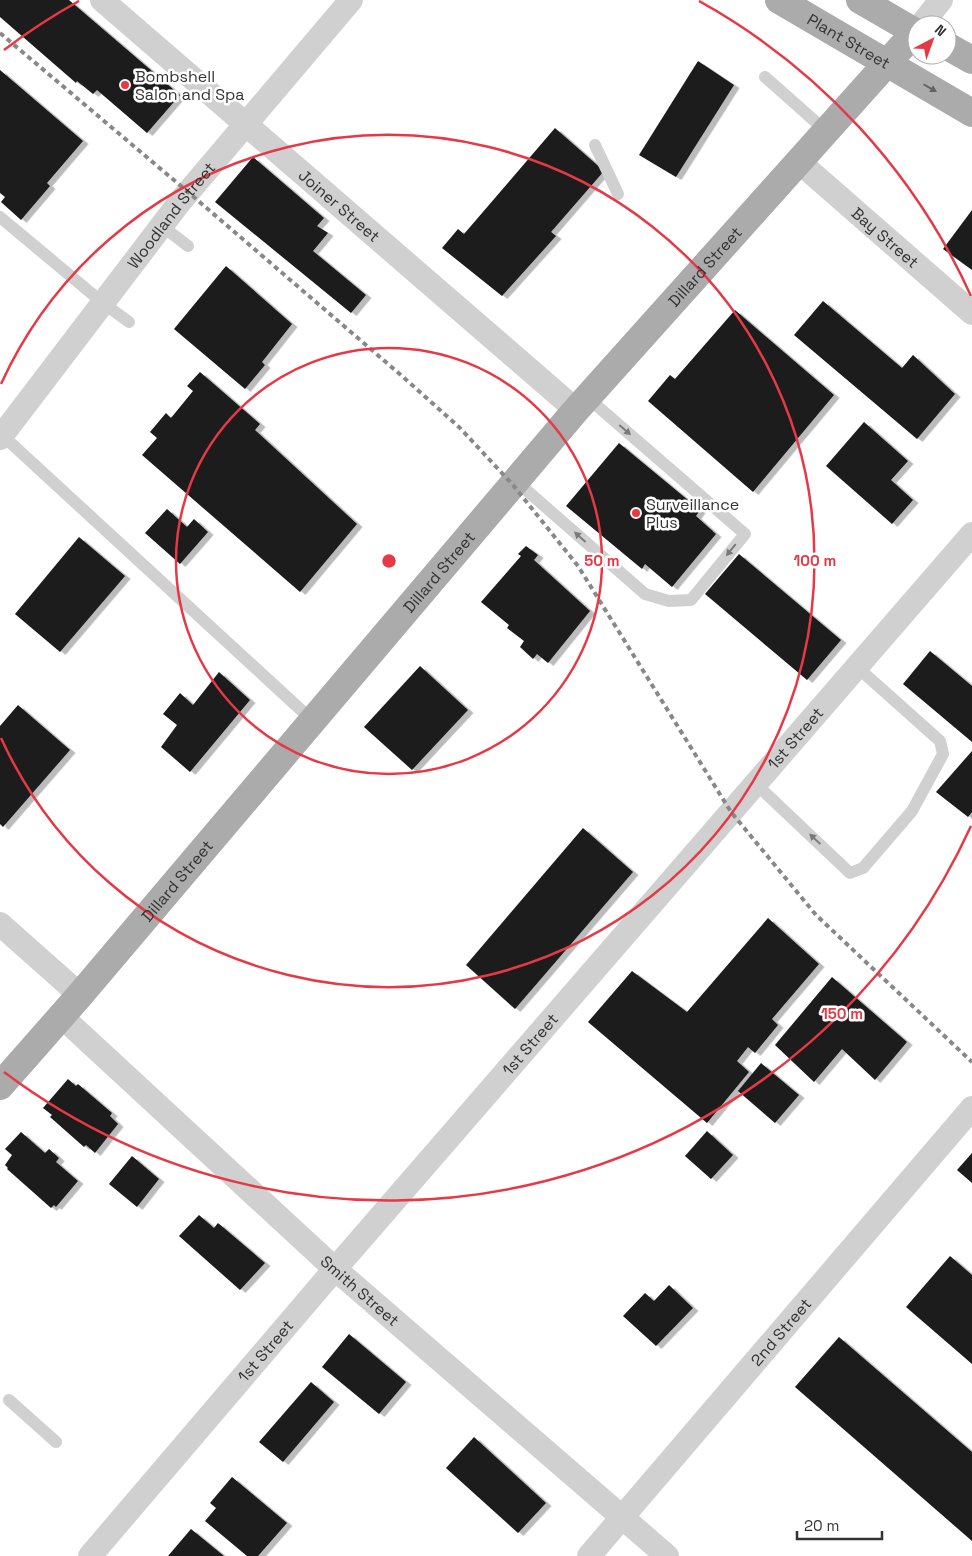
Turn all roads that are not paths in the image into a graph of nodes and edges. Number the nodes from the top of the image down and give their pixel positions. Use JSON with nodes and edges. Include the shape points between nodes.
{"nodes":[{"id":1,"x":102,"y":0,"type":"edge"},
{"id":2,"x":351,"y":0,"type":"edge"},
{"id":3,"x":779,"y":0,"type":"edge"},
{"id":4,"x":860,"y":0,"type":"edge"},
{"id":5,"x":941,"y":0,"type":"edge"},
{"id":6,"x":891,"y":9,"type":"edge"},
{"id":7,"x":930,"y":15,"type":"edge"},
{"id":8,"x":907,"y":21,"type":"edge"},
{"id":9,"x":907,"y":42,"type":"edge"},
{"id":10,"x":957,"y":52,"type":"edge"},
{"id":11,"x":972,"y":60,"type":"edge"},
{"id":12,"x":887,"y":64,"type":"junction"},
{"id":13,"x":765,"y":77,"type":"dead end"},
{"id":14,"x":972,"y":113,"type":"edge"},
{"id":15,"x":246,"y":124,"type":"junction"},
{"id":16,"x":826,"y":131,"type":"junction"},
{"id":17,"x":596,"y":145,"type":"dead end"},
{"id":18,"x":798,"y":161,"type":"junction"},
{"id":19,"x":618,"y":194,"type":"dead end"},
{"id":20,"x":0,"y":217,"type":"edge"},
{"id":21,"x":162,"y":226,"type":"junction"},
{"id":22,"x":188,"y":246,"type":"dead end"},
{"id":23,"x":103,"y":303,"type":"junction"},
{"id":24,"x":972,"y":313,"type":"edge"},
{"id":25,"x":130,"y":322,"type":"dead end"},
{"id":26,"x":582,"y":404,"type":"junction"},
{"id":27,"x":1,"y":436,"type":"edge"},
{"id":28,"x":516,"y":481,"type":"junction"},
{"id":29,"x":972,"y":534,"type":"edge"},
{"id":30,"x":857,"y":667,"type":"junction"},
{"id":31,"x":313,"y":721,"type":"junction"},
{"id":32,"x":756,"y":784,"type":"junction"},
{"id":33,"x":0,"y":924,"type":"edge"},
{"id":34,"x":80,"y":995,"type":"junction"},
{"id":35,"x":61,"y":1016,"type":"junction"},
{"id":36,"x":0,"y":1086,"type":"edge"},
{"id":37,"x":972,"y":1108,"type":"edge"},
{"id":38,"x":335,"y":1269,"type":"junction"},
{"id":39,"x":9,"y":1400,"type":"dead end"},
{"id":40,"x":56,"y":1442,"type":"dead end"},
{"id":41,"x":623,"y":1517,"type":"junction"},
{"id":42,"x":90,"y":1556,"type":"edge"},
{"id":43,"x":589,"y":1556,"type":"edge"},
{"id":44,"x":667,"y":1556,"type":"edge"}],
"edges":[{"from":1,"to":15,"type":"street","name":"Joiner Street"},
{"from":2,"to":15,"type":"street","name":"Woodland Street"},
{"from":3,"to":12,"type":"main road","name":"Plant Street"},
{"from":4,"to":6,"type":"main road"},
{"from":5,"to":7,"type":"street","name":"Dillard Street"},
{"from":6,"to":8,"type":"main road"},
{"from":6,"to":12,"type":"main road"},
{"from":9,"to":12,"type":"main road","name":"Dillard Street"},
{"from":10,"to":11,"type":"main road"},
{"from":12,"to":14,"type":"main road","name":"Plant Street","one_way":true},
{"from":12,"to":16,"type":"main road","name":"Dillard Street"},
{"from":13,"to":16,"type":"lane"},
{"from":15,"to":21,"type":"street","name":"Woodland Street"},
{"from":15,"to":26,"type":"street","name":"Joiner Street"},
{"from":16,"to":18,"type":"main road","name":"Dillard Street"},
{"from":17,"to":19,"type":"lane"},
{"from":18,"to":24,"type":"street","name":"Bay Street"},
{"from":18,"to":26,"type":"main road","name":"Dillard Street"},
{"from":20,"to":23,"type":"lane"},
{"from":21,"to":22,"type":"lane"},
{"from":21,"to":23,"type":"street","name":"Woodland Street"},
{"from":23,"to":25,"type":"lane"},
{"from":23,"to":27,"type":"street","name":"Woodland Street"},
{"from":26,"to":28,"type":"main road","name":"Dillard Street"},
{"from":26,"to":28,"type":"lane","one_way":true,"via":[[744,534],[691,600],[669,601],[645,594]]},
{"from":27,"to":31,"type":"lane"},
{"from":28,"to":31,"type":"main road","name":"Dillard Street"},
{"from":29,"to":30,"type":"street","name":"1st Street"},
{"from":30,"to":32,"type":"street","name":"1st Street"},
{"from":30,"to":32,"type":"lane","one_way":true,"via":[[940,741],[943,754],[912,811],[864,868],[850,873]]},
{"from":31,"to":34,"type":"main road","name":"Dillard Street"},
{"from":32,"to":38,"type":"street","name":"1st Street"},
{"from":33,"to":34,"type":"street"},
{"from":34,"to":35,"type":"main road","name":"Dillard Street"},
{"from":35,"to":36,"type":"main road","name":"Dillard Street"},
{"from":35,"to":38,"type":"street","name":"Smith Street"},
{"from":37,"to":41,"type":"street","name":"2nd Street"},
{"from":38,"to":41,"type":"street","name":"Smith Street"},
{"from":38,"to":42,"type":"street","name":"1st Street"},
{"from":39,"to":40,"type":"lane"},
{"from":41,"to":43,"type":"street","name":"2nd Street"},
{"from":41,"to":44,"type":"street","name":"Smith Street"}]}
